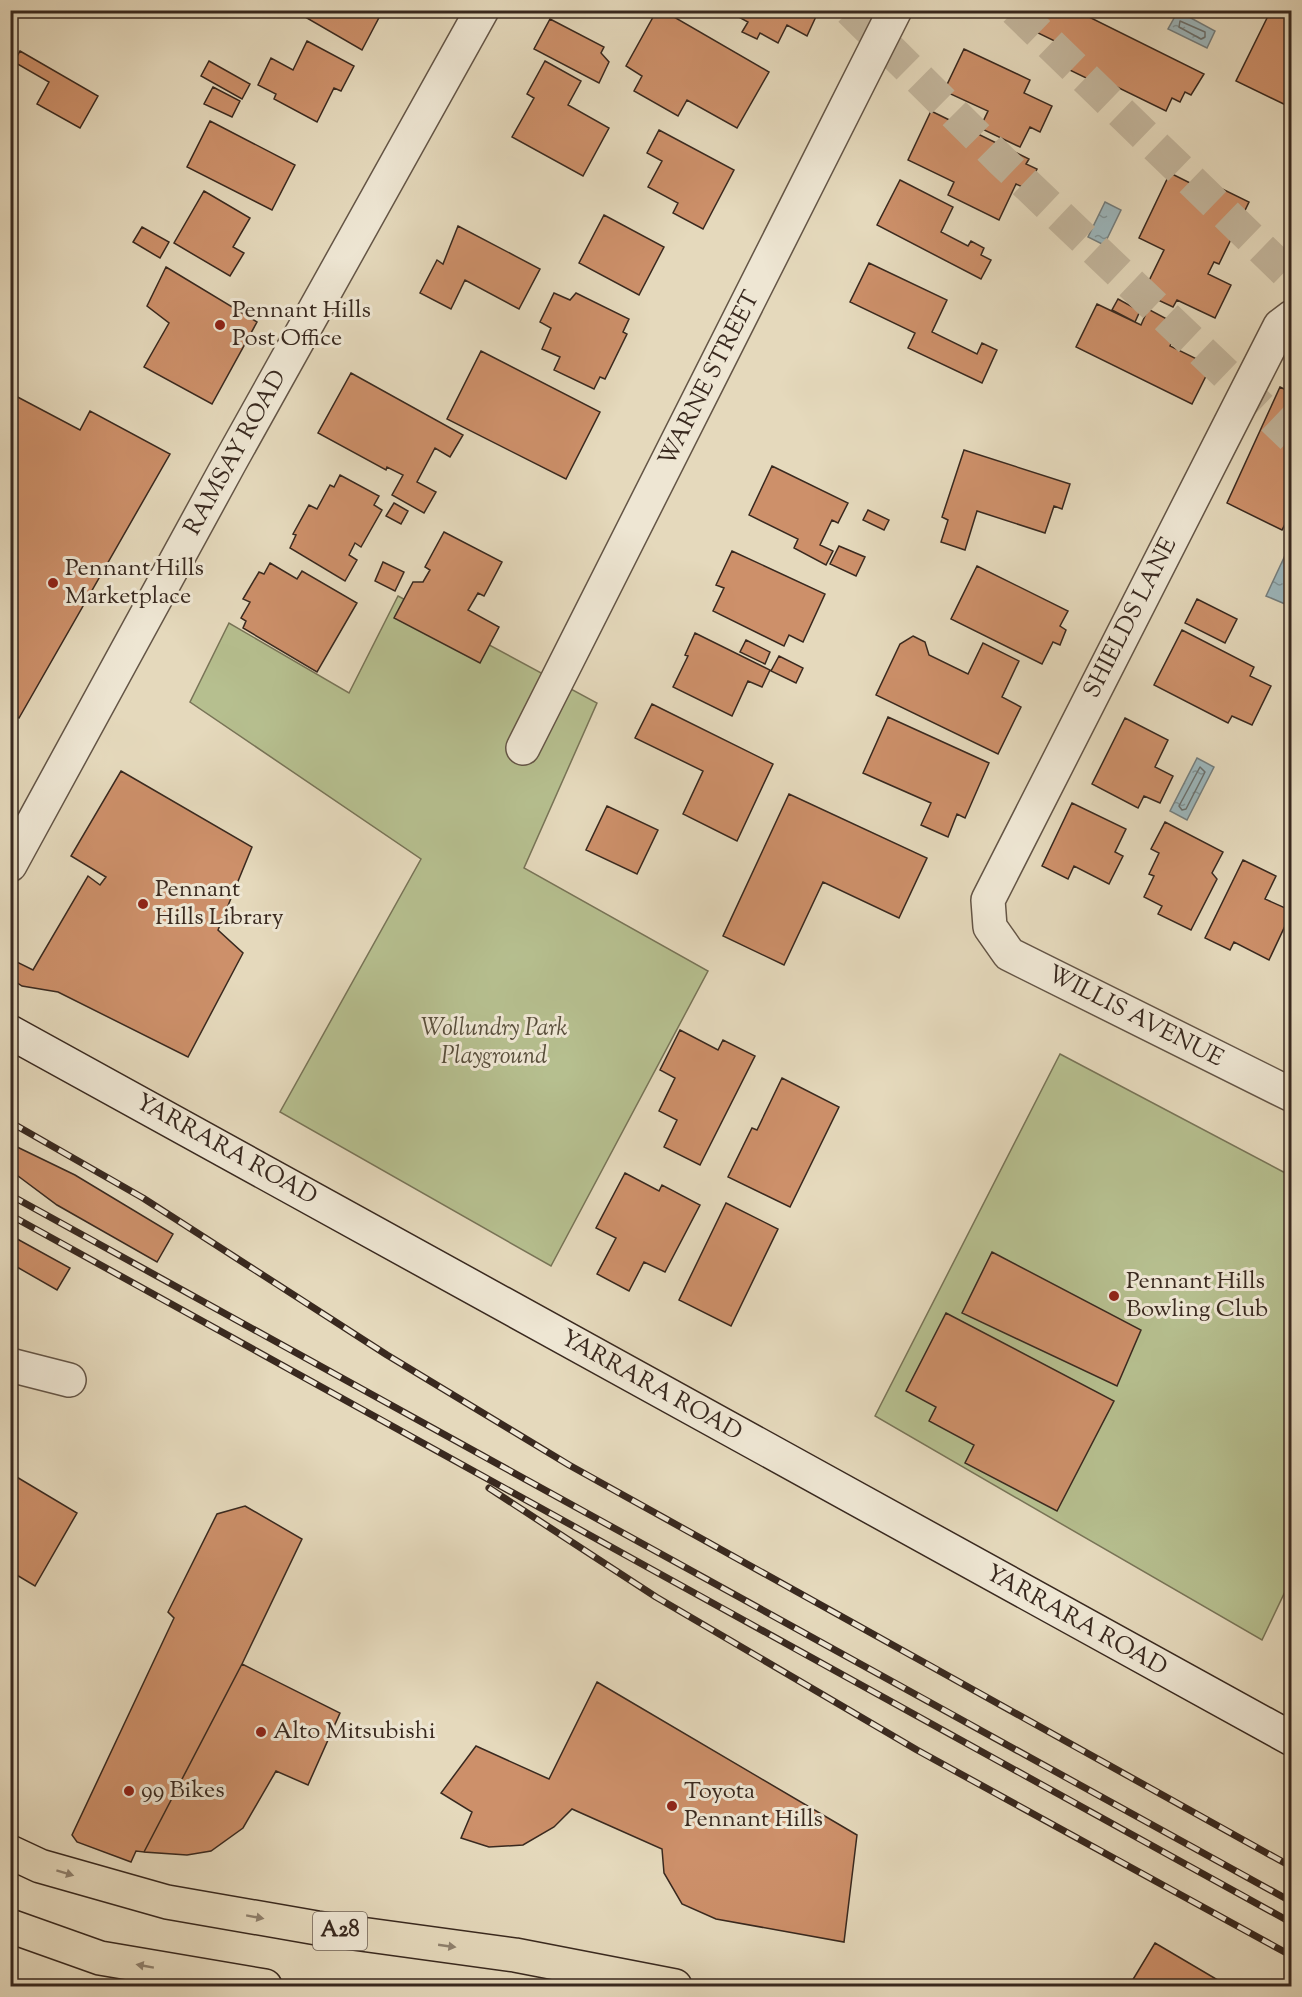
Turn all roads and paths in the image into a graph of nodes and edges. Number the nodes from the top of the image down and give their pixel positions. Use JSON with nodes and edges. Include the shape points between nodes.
{"nodes":[{"id":1,"x":482,"y":10,"type":"edge"},
{"id":2,"x":895,"y":10,"type":"edge"},
{"id":3,"x":1292,"y":317,"type":"edge"},
{"id":4,"x":523,"y":748,"type":"dead end"},
{"id":5,"x":10,"y":865,"type":"edge"},
{"id":6,"x":990,"y":927,"type":"joint"},
{"id":7,"x":10,"y":1032,"type":"edge"},
{"id":8,"x":1292,"y":1095,"type":"edge"},
{"id":9,"x":10,"y":1365,"type":"edge"},
{"id":10,"x":69,"y":1380,"type":"dead end"},
{"id":11,"x":1292,"y":1739,"type":"edge"},
{"id":12,"x":10,"y":1852,"type":"edge"},
{"id":13,"x":10,"y":1926,"type":"edge"},
{"id":14,"x":265,"y":1986,"type":"edge"},
{"id":15,"x":675,"y":1986,"type":"edge"}],
"edges":[{"from":1,"to":5,"type":"street","name":"RAMSAY ROAD"},
{"from":2,"to":4,"type":"street","name":"WARNE STREET"},
{"from":3,"to":6,"type":"street","name":"SHIELDS LANE","via":[[1280,326],[988,900]]},
{"from":6,"to":8,"type":"street","name":"WILLIS AVENUE","via":[[1009,954]]},
{"from":7,"to":11,"type":"street","name":"YARRARA ROAD"},
{"from":9,"to":10,"type":"street"},
{"from":12,"to":15,"type":"highway","number":"A28","one_way":true,"via":[[40,1866],[167,1902],[317,1928],[515,1955]]},
{"from":14,"to":13,"type":"highway","one_way":true,"via":[[100,1958]]}]}
